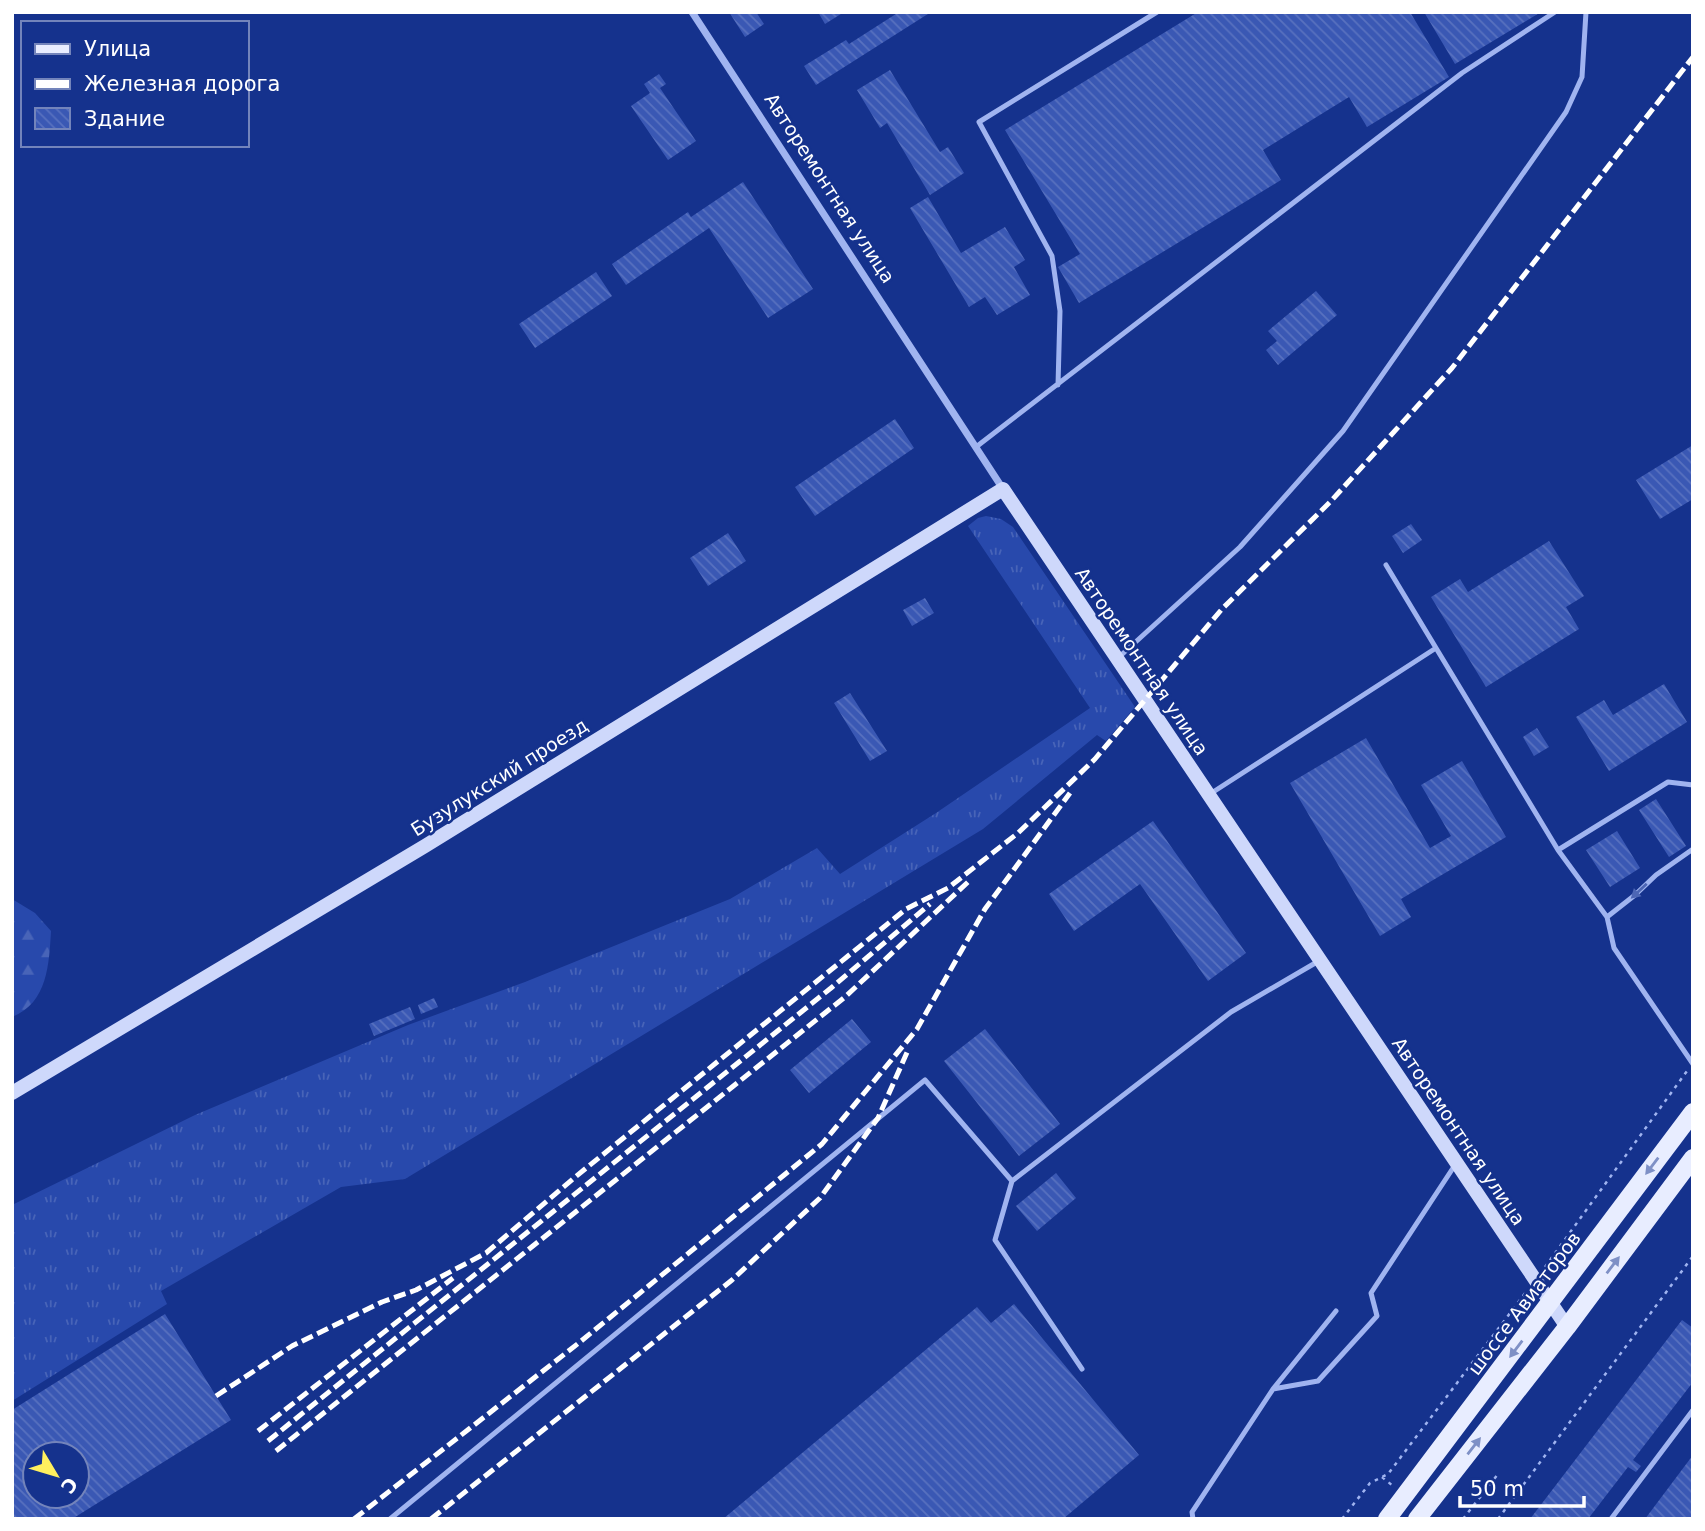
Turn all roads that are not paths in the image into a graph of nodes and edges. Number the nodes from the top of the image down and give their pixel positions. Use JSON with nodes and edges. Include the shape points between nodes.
{"nodes":[{"id":1,"x":692,"y":12,"type":"edge"},
{"id":2,"x":1157,"y":12,"type":"edge"},
{"id":3,"x":1555,"y":12,"type":"edge"},
{"id":4,"x":1586,"y":12,"type":"edge"},
{"id":5,"x":1058,"y":385,"type":"junction"},
{"id":6,"x":976,"y":447,"type":"junction"},
{"id":7,"x":1003,"y":489,"type":"junction"},
{"id":8,"x":1386,"y":565,"type":"dead end"},
{"id":9,"x":1436,"y":648,"type":"junction"},
{"id":10,"x":1117,"y":658,"type":"junction"},
{"id":11,"x":1693,"y":785,"type":"edge"},
{"id":12,"x":1209,"y":795,"type":"junction"},
{"id":13,"x":1693,"y":849,"type":"edge"},
{"id":14,"x":1558,"y":850,"type":"junction"},
{"id":15,"x":1607,"y":917,"type":"junction"},
{"id":16,"x":1320,"y":960,"type":"junction"},
{"id":17,"x":1693,"y":1064,"type":"edge"},
{"id":18,"x":12,"y":1093,"type":"edge"},
{"id":19,"x":1693,"y":1112,"type":"edge"},
{"id":20,"x":1693,"y":1158,"type":"edge"},
{"id":21,"x":1457,"y":1163,"type":"junction"},
{"id":22,"x":1012,"y":1181,"type":"junction"},
{"id":23,"x":1551,"y":1303,"type":"junction"},
{"id":24,"x":1336,"y":1311,"type":"dead end"},
{"id":25,"x":1567,"y":1327,"type":"junction"},
{"id":26,"x":1082,"y":1369,"type":"dead end"},
{"id":27,"x":1273,"y":1389,"type":"junction"},
{"id":28,"x":1693,"y":1410,"type":"edge"},
{"id":29,"x":390,"y":1519,"type":"edge"},
{"id":30,"x":1193,"y":1519,"type":"edge"},
{"id":31,"x":1387,"y":1519,"type":"edge"},
{"id":32,"x":1417,"y":1519,"type":"edge"},
{"id":33,"x":1611,"y":1519,"type":"edge"}],
"edges":[{"from":1,"to":6,"type":"street","name":"Авторемонтная улица"},
{"from":2,"to":5,"type":"lane","via":[[979,122],[1052,256],[1060,311]]},
{"from":3,"to":5,"type":"lane","via":[[1462,73]]},
{"from":4,"to":10,"type":"lane","via":[[1581,76],[1566,113],[1343,431],[1240,547]]},
{"from":5,"to":6,"type":"lane"},
{"from":6,"to":7,"type":"street","name":"Авторемонтная улица"},
{"from":7,"to":10,"type":"main road","name":"Авторемонтная улица"},
{"from":7,"to":18,"type":"main road","name":"Бузулукский проезд","via":[[425,846]]},
{"from":8,"to":9,"type":"lane"},
{"from":9,"to":12,"type":"lane"},
{"from":9,"to":14,"type":"lane"},
{"from":10,"to":12,"type":"main road","name":"Авторемонтная улица"},
{"from":11,"to":14,"type":"lane","via":[[1668,782]]},
{"from":12,"to":16,"type":"main road","name":"Авторемонтная улица"},
{"from":13,"to":15,"type":"lane","one_way":true},
{"from":14,"to":15,"type":"lane"},
{"from":15,"to":17,"type":"lane","via":[[1614,948]]},
{"from":16,"to":21,"type":"main road","name":"Авторемонтная улица"},
{"from":16,"to":22,"type":"lane","via":[[1231,1012]]},
{"from":19,"to":23,"type":"main road","name":"шоссе Авиаторов","one_way":true},
{"from":25,"to":20,"type":"main road","one_way":true},
{"from":21,"to":23,"type":"main road","name":"Авторемонтная улица"},
{"from":21,"to":27,"type":"lane","via":[[1371,1293],[1377,1316],[1318,1381]]},
{"from":22,"to":26,"type":"lane","via":[[995,1240]]},
{"from":22,"to":29,"type":"lane","via":[[925,1080]]},
{"from":23,"to":25,"type":"main road","name":"Авторемонтная улица"},
{"from":23,"to":31,"type":"main road","name":"шоссе Авиаторов","one_way":true},
{"from":24,"to":27,"type":"lane"},
{"from":32,"to":25,"type":"main road","one_way":true},
{"from":27,"to":30,"type":"lane","via":[[1192,1512]]},
{"from":28,"to":33,"type":"lane"}]}
